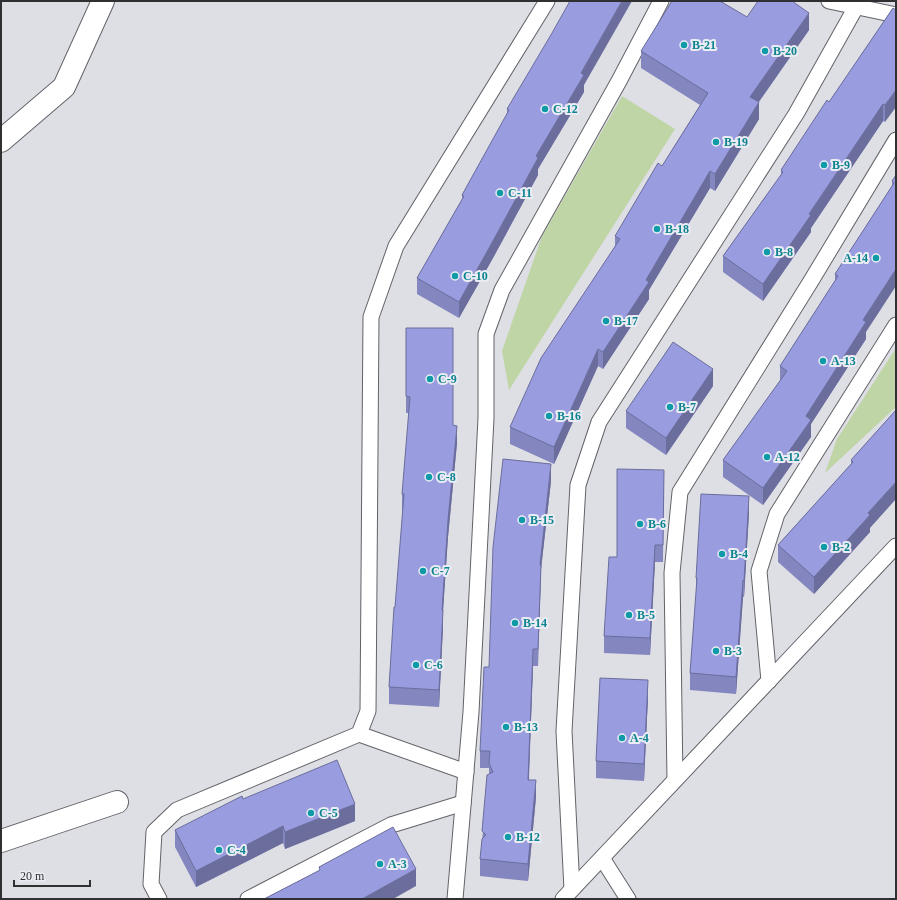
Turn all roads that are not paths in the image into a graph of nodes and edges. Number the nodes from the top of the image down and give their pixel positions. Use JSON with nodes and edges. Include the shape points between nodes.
{"nodes":[{"id":1,"x":103,"y":1,"type":"edge"},
{"id":2,"x":547,"y":1,"type":"edge"},
{"id":3,"x":661,"y":1,"type":"edge"},
{"id":4,"x":829,"y":1,"type":"edge"},
{"id":5,"x":856,"y":7,"type":"junction"},
{"id":6,"x":896,"y":16,"type":"edge"},
{"id":7,"x":896,"y":140,"type":"edge"},
{"id":8,"x":1,"y":141,"type":"edge"},
{"id":9,"x":896,"y":325,"type":"edge"},
{"id":10,"x":896,"y":546,"type":"edge"},
{"id":11,"x":769,"y":681,"type":"junction"},
{"id":12,"x":359,"y":734,"type":"junction"},
{"id":13,"x":466,"y":772,"type":"junction"},
{"id":14,"x":675,"y":780,"type":"junction"},
{"id":15,"x":117,"y":802,"type":"dead end"},
{"id":16,"x":463,"y":803,"type":"junction"},
{"id":17,"x":1,"y":841,"type":"edge"},
{"id":18,"x":602,"y":858,"type":"junction"},
{"id":19,"x":567,"y":894,"type":"edge"},
{"id":20,"x":159,"y":899,"type":"edge"},
{"id":21,"x":248,"y":899,"type":"edge"},
{"id":22,"x":454,"y":899,"type":"edge"},
{"id":23,"x":628,"y":899,"type":"edge"}],
"edges":[{"from":1,"to":8,"type":"street","via":[[64,87]]},
{"from":2,"to":12,"type":"lane","via":[[396,246],[371,317],[368,712]]},
{"from":3,"to":13,"type":"lane","via":[[620,81],[502,290],[486,334],[486,418],[472,712]]},
{"from":4,"to":5,"type":"lane"},
{"from":5,"to":6,"type":"lane"},
{"from":5,"to":19,"type":"lane","via":[[796,114],[599,422],[578,485],[564,731]]},
{"from":7,"to":14,"type":"lane","via":[[680,492],[672,573]]},
{"from":9,"to":11,"type":"lane","via":[[777,514],[759,571]]},
{"from":10,"to":11,"type":"lane"},
{"from":11,"to":14,"type":"lane"},
{"from":12,"to":13,"type":"lane"},
{"from":12,"to":20,"type":"lane","via":[[177,810],[154,832],[152,884]]},
{"from":13,"to":16,"type":"lane"},
{"from":14,"to":18,"type":"lane"},
{"from":15,"to":17,"type":"street"},
{"from":16,"to":21,"type":"lane","via":[[391,825]]},
{"from":16,"to":22,"type":"lane"},
{"from":18,"to":19,"type":"lane"},
{"from":18,"to":23,"type":"lane"}]}
